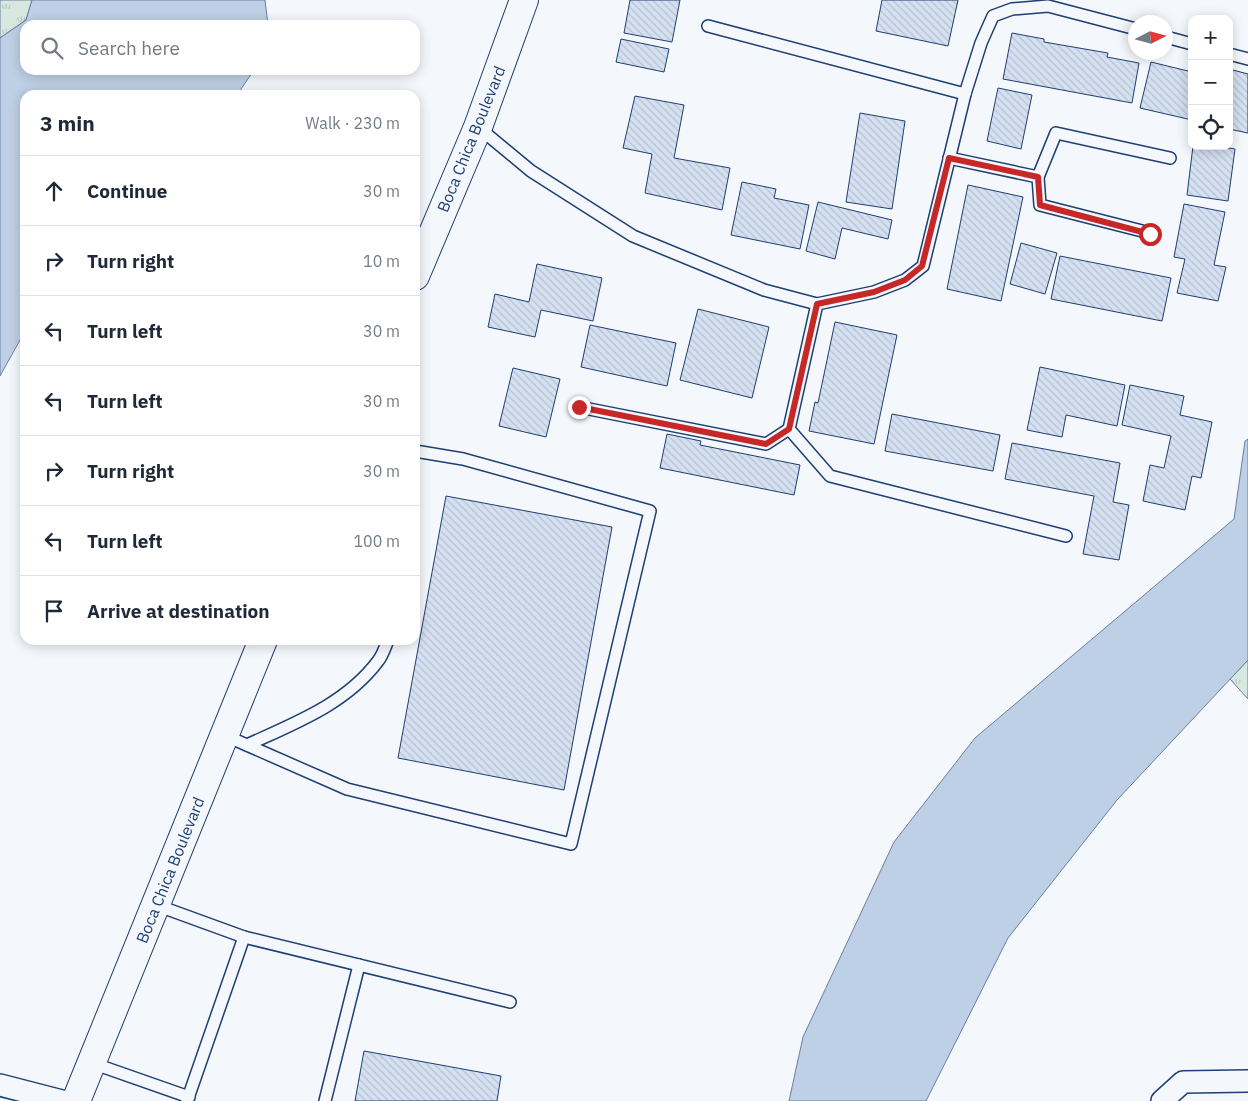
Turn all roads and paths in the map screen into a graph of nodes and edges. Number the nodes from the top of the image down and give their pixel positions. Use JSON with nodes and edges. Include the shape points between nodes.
{"nodes":[{"id":1,"x":524,"y":0,"type":"edge"},
{"id":2,"x":708,"y":26,"type":"dead end"},
{"id":3,"x":1128,"y":27,"type":"edge"},
{"id":4,"x":1173,"y":39,"type":"edge"},
{"id":5,"x":1188,"y":43,"type":"edge"},
{"id":6,"x":1233,"y":55,"type":"edge"},
{"id":7,"x":1248,"y":59,"type":"edge"},
{"id":8,"x":965,"y":94,"type":"junction"},
{"id":9,"x":478,"y":127,"type":"junction"},
{"id":10,"x":949,"y":158,"type":"junction"},
{"id":11,"x":1170,"y":158,"type":"dead end"},
{"id":12,"x":1038,"y":177,"type":"junction"},
{"id":13,"x":1150,"y":234,"type":"dead end"},
{"id":14,"x":420,"y":264,"type":"edge"},
{"id":15,"x":817,"y":304,"type":"junction"},
{"id":16,"x":579,"y":407,"type":"dead end"},
{"id":17,"x":789,"y":429,"type":"junction"},
{"id":18,"x":420,"y":452,"type":"edge"},
{"id":19,"x":1066,"y":536,"type":"dead end"},
{"id":20,"x":262,"y":645,"type":"edge"},
{"id":21,"x":386,"y":645,"type":"edge"},
{"id":22,"x":236,"y":740,"type":"junction"},
{"id":23,"x":156,"y":905,"type":"junction"},
{"id":24,"x":244,"y":938,"type":"junction"},
{"id":25,"x":359,"y":965,"type":"junction"},
{"id":26,"x":510,"y":1002,"type":"dead end"},
{"id":27,"x":92,"y":1063,"type":"junction"},
{"id":28,"x":1248,"y":1081,"type":"edge"},
{"id":29,"x":0,"y":1085,"type":"edge"},
{"id":30,"x":188,"y":1099,"type":"edge"},
{"id":31,"x":62,"y":1101,"type":"edge"},
{"id":32,"x":76,"y":1101,"type":"edge"},
{"id":33,"x":325,"y":1101,"type":"edge"},
{"id":34,"x":1162,"y":1101,"type":"edge"}],
"edges":[{"from":1,"to":9,"type":"main road","name":"Boca Chica Boulevard"},
{"from":2,"to":8,"type":"lane"},
{"from":3,"to":8,"type":"lane","via":[[1048,6],[1012,9],[994,16],[981,43]]},
{"from":4,"to":5,"type":"lane"},
{"from":6,"to":7,"type":"lane"},
{"from":8,"to":10,"type":"lane"},
{"from":9,"to":14,"type":"main road","name":"Boca Chica Boulevard"},
{"from":9,"to":15,"type":"lane","via":[[531,171],[633,236],[764,290]]},
{"from":10,"to":12,"type":"lane"},
{"from":10,"to":15,"type":"lane","via":[[922,266],[905,280],[874,292]]},
{"from":11,"to":12,"type":"lane","via":[[1056,133]]},
{"from":12,"to":13,"type":"lane","via":[[1040,205]]},
{"from":15,"to":17,"type":"lane"},
{"from":16,"to":17,"type":"lane","via":[[766,444]]},
{"from":17,"to":19,"type":"lane","via":[[830,476]]},
{"from":18,"to":22,"type":"lane","via":[[463,459],[650,511],[570,844],[347,789]]},
{"from":20,"to":22,"type":"main road","name":"Boca Chica Boulevard"},
{"from":21,"to":22,"type":"lane","via":[[379,660],[352,690],[316,714]]},
{"from":22,"to":23,"type":"main road","name":"Boca Chica Boulevard"},
{"from":23,"to":24,"type":"lane"},
{"from":23,"to":27,"type":"main road","name":"Boca Chica Boulevard"},
{"from":24,"to":25,"type":"lane"},
{"from":24,"to":30,"type":"lane"},
{"from":25,"to":26,"type":"lane"},
{"from":25,"to":33,"type":"lane"},
{"from":27,"to":30,"type":"lane"},
{"from":27,"to":32,"type":"main road","name":"Boca Chica Boulevard"},
{"from":28,"to":34,"type":"street","via":[[1183,1082]]},
{"from":29,"to":31,"type":"street"}]}
